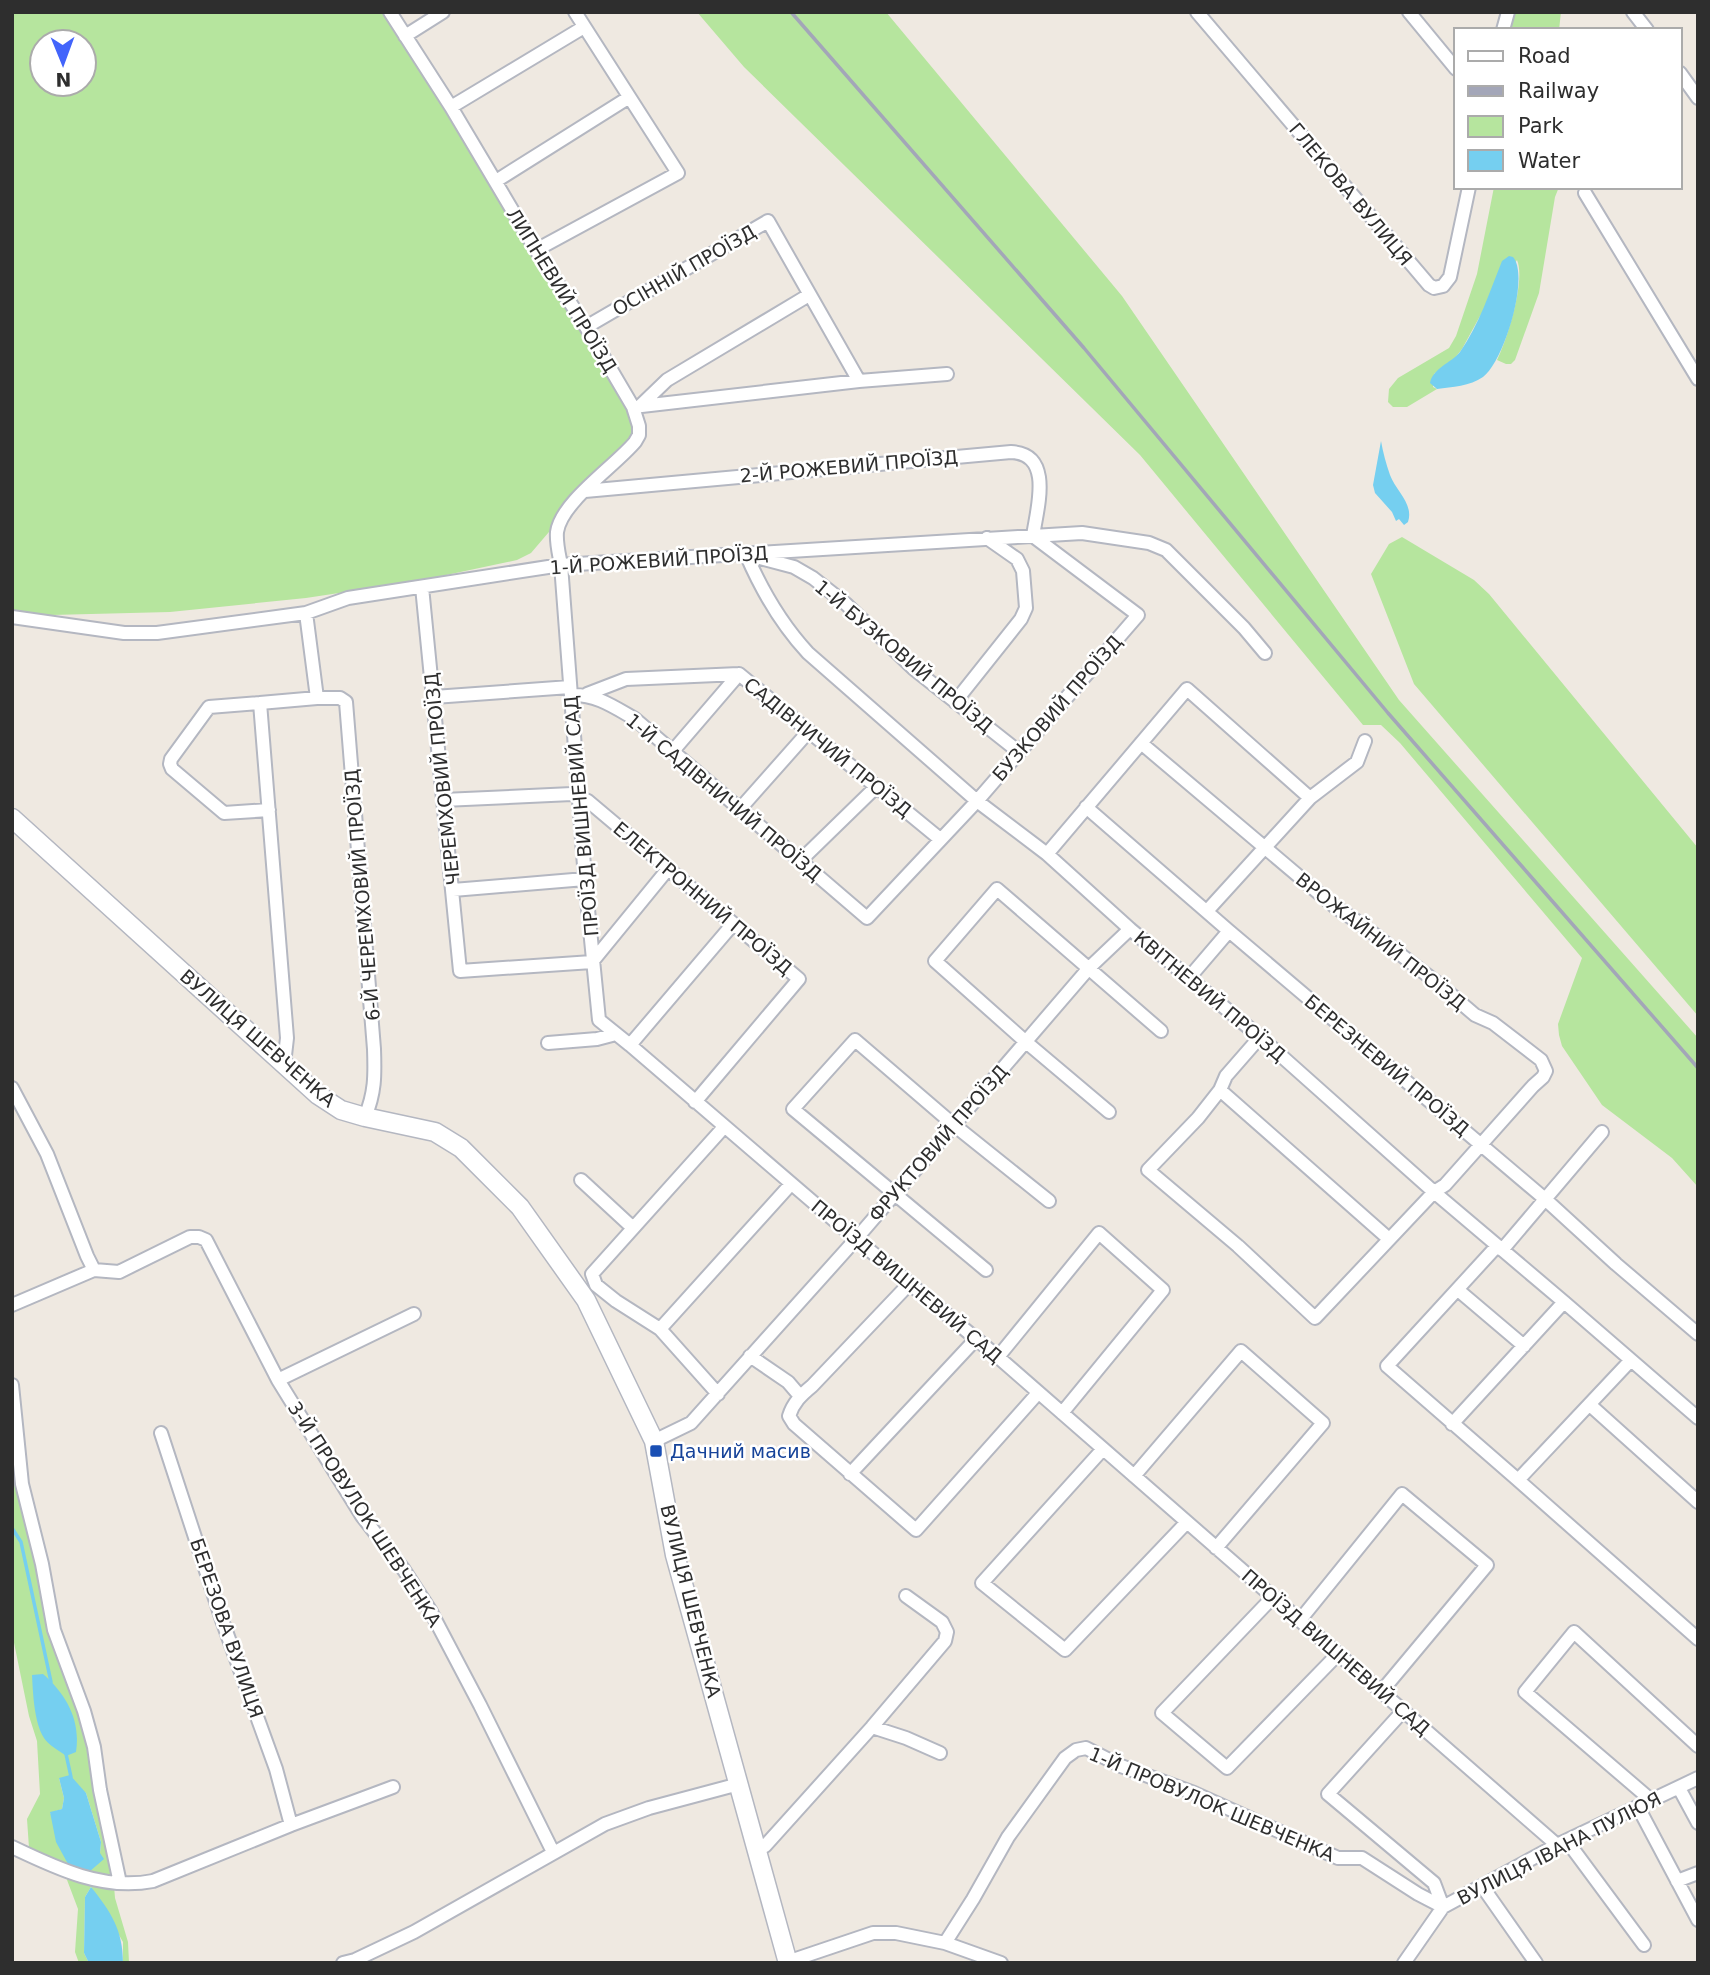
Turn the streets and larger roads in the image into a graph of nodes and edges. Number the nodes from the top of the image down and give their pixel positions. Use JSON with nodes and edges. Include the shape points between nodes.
{"nodes":[{"id":1,"x":390,"y":12,"type":"edge"},
{"id":2,"x":443,"y":12,"type":"edge"},
{"id":3,"x":575,"y":12,"type":"edge"},
{"id":4,"x":1197,"y":12,"type":"edge"},
{"id":5,"x":1409,"y":12,"type":"edge"},
{"id":6,"x":1633,"y":12,"type":"edge"},
{"id":7,"x":584,"y":27,"type":"junction"},
{"id":8,"x":1645,"y":28,"type":"edge"},
{"id":9,"x":405,"y":36,"type":"junction"},
{"id":10,"x":1454,"y":67,"type":"edge"},
{"id":11,"x":1682,"y":76,"type":"edge"},
{"id":12,"x":628,"y":98,"type":"junction"},
{"id":13,"x":1698,"y":98,"type":"edge"},
{"id":14,"x":451,"y":107,"type":"junction"},
{"id":15,"x":496,"y":181,"type":"junction"},
{"id":16,"x":1469,"y":189,"type":"edge"},
{"id":17,"x":1585,"y":194,"type":"dead end"},
{"id":18,"x":536,"y":250,"type":"junction"},
{"id":19,"x":809,"y":295,"type":"junction"},
{"id":20,"x":586,"y":327,"type":"junction"},
{"id":21,"x":947,"y":374,"type":"dead end"},
{"id":22,"x":1698,"y":379,"type":"edge"},
{"id":23,"x":859,"y":381,"type":"junction"},
{"id":24,"x":636,"y":406,"type":"junction"},
{"id":25,"x":584,"y":491,"type":"junction"},
{"id":26,"x":1033,"y":536,"type":"junction"},
{"id":27,"x":987,"y":538,"type":"junction"},
{"id":28,"x":746,"y":554,"type":"junction"},
{"id":29,"x":561,"y":565,"type":"junction"},
{"id":30,"x":422,"y":587,"type":"junction"},
{"id":31,"x":306,"y":613,"type":"junction"},
{"id":32,"x":12,"y":617,"type":"edge"},
{"id":33,"x":1265,"y":653,"type":"dead end"},
{"id":34,"x":739,"y":674,"type":"junction"},
{"id":35,"x":571,"y":691,"type":"junction"},
{"id":36,"x":587,"y":694,"type":"junction"},
{"id":37,"x":434,"y":697,"type":"junction"},
{"id":38,"x":317,"y":698,"type":"junction"},
{"id":39,"x":955,"y":702,"type":"junction"},
{"id":40,"x":260,"y":703,"type":"junction"},
{"id":41,"x":809,"y":731,"type":"junction"},
{"id":42,"x":1365,"y":741,"type":"dead end"},
{"id":43,"x":1141,"y":743,"type":"junction"},
{"id":44,"x":673,"y":752,"type":"junction"},
{"id":45,"x":1020,"y":752,"type":"junction"},
{"id":46,"x":876,"y":788,"type":"junction"},
{"id":47,"x":579,"y":797,"type":"junction"},
{"id":48,"x":1310,"y":798,"type":"junction"},
{"id":49,"x":443,"y":800,"type":"junction"},
{"id":50,"x":977,"y":801,"type":"junction"},
{"id":51,"x":1086,"y":807,"type":"junction"},
{"id":52,"x":269,"y":810,"type":"junction"},
{"id":53,"x":739,"y":810,"type":"junction"},
{"id":54,"x":12,"y":818,"type":"edge"},
{"id":55,"x":940,"y":839,"type":"junction"},
{"id":56,"x":1265,"y":848,"type":"junction"},
{"id":57,"x":1046,"y":854,"type":"junction"},
{"id":58,"x":801,"y":860,"type":"junction"},
{"id":59,"x":668,"y":869,"type":"junction"},
{"id":60,"x":585,"y":879,"type":"junction"},
{"id":61,"x":453,"y":890,"type":"junction"},
{"id":62,"x":1207,"y":911,"type":"junction"},
{"id":63,"x":867,"y":918,"type":"joint"},
{"id":64,"x":733,"y":924,"type":"junction"},
{"id":65,"x":1130,"y":929,"type":"junction"},
{"id":66,"x":1229,"y":932,"type":"junction"},
{"id":67,"x":592,"y":962,"type":"junction"},
{"id":68,"x":1089,"y":968,"type":"junction"},
{"id":69,"x":1188,"y":979,"type":"junction"},
{"id":70,"x":1161,"y":1031,"type":"dead end"},
{"id":71,"x":616,"y":1034,"type":"junction"},
{"id":72,"x":1259,"y":1037,"type":"junction"},
{"id":73,"x":1026,"y":1042,"type":"junction"},
{"id":74,"x":548,"y":1043,"type":"dead end"},
{"id":75,"x":630,"y":1045,"type":"junction"},
{"id":76,"x":284,"y":1064,"type":"junction"},
{"id":77,"x":12,"y":1088,"type":"edge"},
{"id":78,"x":1220,"y":1090,"type":"junction"},
{"id":79,"x":695,"y":1102,"type":"junction"},
{"id":80,"x":1109,"y":1112,"type":"dead end"},
{"id":81,"x":365,"y":1117,"type":"junction"},
{"id":82,"x":954,"y":1125,"type":"junction"},
{"id":83,"x":724,"y":1127,"type":"junction"},
{"id":84,"x":1602,"y":1132,"type":"dead end"},
{"id":85,"x":1480,"y":1144,"type":"junction"},
{"id":86,"x":581,"y":1180,"type":"dead end"},
{"id":87,"x":791,"y":1184,"type":"junction"},
{"id":88,"x":1434,"y":1192,"type":"junction"},
{"id":89,"x":894,"y":1193,"type":"junction"},
{"id":90,"x":1545,"y":1199,"type":"junction"},
{"id":91,"x":1049,"y":1201,"type":"dead end"},
{"id":92,"x":633,"y":1228,"type":"junction"},
{"id":93,"x":856,"y":1239,"type":"junction"},
{"id":94,"x":1389,"y":1239,"type":"junction"},
{"id":95,"x":1500,"y":1248,"type":"junction"},
{"id":96,"x":94,"y":1270,"type":"junction"},
{"id":97,"x":986,"y":1270,"type":"dead end"},
{"id":98,"x":910,"y":1283,"type":"junction"},
{"id":99,"x":1458,"y":1290,"type":"junction"},
{"id":100,"x":1564,"y":1302,"type":"junction"},
{"id":101,"x":12,"y":1305,"type":"edge"},
{"id":102,"x":414,"y":1314,"type":"dead end"},
{"id":103,"x":660,"y":1329,"type":"junction"},
{"id":104,"x":1698,"y":1334,"type":"edge"},
{"id":105,"x":976,"y":1339,"type":"junction"},
{"id":106,"x":1524,"y":1346,"type":"junction"},
{"id":107,"x":750,"y":1356,"type":"junction"},
{"id":108,"x":998,"y":1357,"type":"junction"},
{"id":109,"x":1631,"y":1360,"type":"junction"},
{"id":110,"x":278,"y":1380,"type":"junction"},
{"id":111,"x":12,"y":1385,"type":"edge"},
{"id":112,"x":1038,"y":1393,"type":"junction"},
{"id":113,"x":718,"y":1394,"type":"junction"},
{"id":114,"x":800,"y":1395,"type":"junction"},
{"id":115,"x":1590,"y":1405,"type":"junction"},
{"id":116,"x":1062,"y":1413,"type":"junction"},
{"id":117,"x":1698,"y":1418,"type":"edge"},
{"id":118,"x":1452,"y":1424,"type":"junction"},
{"id":119,"x":160,"y":1433,"type":"dead end"},
{"id":120,"x":654,"y":1441,"type":"junction"},
{"id":121,"x":1103,"y":1449,"type":"junction"},
{"id":122,"x":850,"y":1474,"type":"junction"},
{"id":123,"x":1134,"y":1476,"type":"junction"},
{"id":124,"x":1518,"y":1480,"type":"junction"},
{"id":125,"x":1698,"y":1502,"type":"edge"},
{"id":126,"x":1187,"y":1522,"type":"junction"},
{"id":127,"x":1216,"y":1548,"type":"junction"},
{"id":128,"x":906,"y":1596,"type":"dead end"},
{"id":129,"x":1273,"y":1597,"type":"junction"},
{"id":130,"x":1300,"y":1620,"type":"junction"},
{"id":131,"x":1698,"y":1639,"type":"edge"},
{"id":132,"x":1338,"y":1654,"type":"junction"},
{"id":133,"x":1381,"y":1692,"type":"junction"},
{"id":134,"x":1403,"y":1710,"type":"junction"},
{"id":135,"x":872,"y":1727,"type":"junction"},
{"id":136,"x":1698,"y":1746,"type":"edge"},
{"id":137,"x":940,"y":1753,"type":"dead end"},
{"id":138,"x":1698,"y":1779,"type":"edge"},
{"id":139,"x":739,"y":1784,"type":"junction"},
{"id":140,"x":393,"y":1787,"type":"dead end"},
{"id":141,"x":1679,"y":1788,"type":"junction"},
{"id":142,"x":1651,"y":1800,"type":"junction"},
{"id":143,"x":1638,"y":1807,"type":"junction"},
{"id":144,"x":1698,"y":1823,"type":"edge"},
{"id":145,"x":291,"y":1825,"type":"junction"},
{"id":146,"x":1562,"y":1843,"type":"junction"},
{"id":147,"x":12,"y":1847,"type":"edge"},
{"id":148,"x":756,"y":1849,"type":"junction"},
{"id":149,"x":553,"y":1852,"type":"junction"},
{"id":150,"x":1698,"y":1873,"type":"edge"},
{"id":151,"x":1678,"y":1881,"type":"junction"},
{"id":152,"x":120,"y":1883,"type":"junction"},
{"id":153,"x":1482,"y":1886,"type":"junction"},
{"id":154,"x":1443,"y":1907,"type":"junction"},
{"id":155,"x":1698,"y":1920,"type":"edge"},
{"id":156,"x":945,"y":1943,"type":"junction"},
{"id":157,"x":1644,"y":1945,"type":"dead end"},
{"id":158,"x":351,"y":1962,"type":"edge"},
{"id":159,"x":787,"y":1962,"type":"edge"},
{"id":160,"x":1001,"y":1963,"type":"edge"},
{"id":161,"x":1404,"y":1963,"type":"edge"},
{"id":162,"x":1536,"y":1963,"type":"edge"}],
"edges":[{"from":1,"to":9,"type":"street","name":"ЛИПНЕВИЙ ПРОЇЗД"},
{"from":2,"to":9,"type":"street"},
{"from":3,"to":7,"type":"street"},
{"from":4,"to":16,"type":"street","name":"ГЛЕКОВА ВУЛИЦЯ","via":[[1434,288],[1450,277]]},
{"from":5,"to":10,"type":"street"},
{"from":6,"to":8,"type":"street"},
{"from":7,"to":12,"type":"street"},
{"from":7,"to":14,"type":"street"},
{"from":9,"to":14,"type":"street","name":"ЛИПНЕВИЙ ПРОЇЗД"},
{"from":11,"to":13,"type":"street"},
{"from":12,"to":15,"type":"street"},
{"from":12,"to":18,"type":"street","via":[[678,173]]},
{"from":14,"to":15,"type":"street","name":"ЛИПНЕВИЙ ПРОЇЗД"},
{"from":15,"to":18,"type":"street","name":"ЛИПНЕВИЙ ПРОЇЗД"},
{"from":17,"to":22,"type":"street"},
{"from":18,"to":20,"type":"street","name":"ЛИПНЕВИЙ ПРОЇЗД"},
{"from":19,"to":20,"type":"street","name":"ОСІННІЙ ПРОЇЗД","via":[[768,221]]},
{"from":19,"to":23,"type":"street","name":"ОСІННІЙ ПРОЇЗД"},
{"from":19,"to":24,"type":"street","via":[[667,380]]},
{"from":20,"to":24,"type":"street","name":"ЛИПНЕВИЙ ПРОЇЗД"},
{"from":21,"to":23,"type":"street"},
{"from":23,"to":24,"type":"street"},
{"from":24,"to":25,"type":"street","name":"ЛИПНЕВИЙ ПРОЇЗД","via":[[638,439]]},
{"from":25,"to":26,"type":"street","name":"2-Й РОЖЕВИЙ ПРОЇЗД","via":[[1021,452],[1032,460],[1039,479]]},
{"from":25,"to":29,"type":"street","name":"ЛИПНЕВИЙ ПРОЇЗД","via":[[558,526]]},
{"from":26,"to":27,"type":"street","name":"1-Й РОЖЕВИЙ ПРОЇЗД"},
{"from":26,"to":33,"type":"street","name":"1-Й РОЖЕВИЙ ПРОЇЗД","via":[[1082,533],[1158,546],[1179,562]]},
{"from":26,"to":45,"type":"street","name":"БУЗКОВИЙ ПРОЇЗД","via":[[1138,615]]},
{"from":27,"to":28,"type":"street","name":"1-Й РОЖЕВИЙ ПРОЇЗД"},
{"from":27,"to":39,"type":"street","via":[[1017,559],[1023,571],[1026,608]]},
{"from":28,"to":29,"type":"street","name":"1-Й РОЖЕВИЙ ПРОЇЗД"},
{"from":28,"to":39,"type":"street","name":"1-Й БУЗКОВИЙ ПРОЇЗД","via":[[794,566],[813,578]]},
{"from":28,"to":50,"type":"street","name":"КВІТНЕВИЙ ПРОЇЗД","via":[[789,633]]},
{"from":29,"to":30,"type":"street","name":"1-Й РОЖЕВИЙ ПРОЇЗД"},
{"from":29,"to":35,"type":"street","name":"ПРОЇЗД ВИШНЕВИЙ САД"},
{"from":30,"to":31,"type":"street","name":"1-Й РОЖЕВИЙ ПРОЇЗД","via":[[348,598]]},
{"from":30,"to":37,"type":"street","name":"ЧЕРЕМХОВИЙ ПРОЇЗД"},
{"from":31,"to":32,"type":"street","name":"1-Й РОЖЕВИЙ ПРОЇЗД","via":[[142,634]]},
{"from":31,"to":38,"type":"street"},
{"from":34,"to":36,"type":"street","name":"САДІВНИЧИЙ ПРОЇЗД","via":[[625,680]]},
{"from":34,"to":41,"type":"street","name":"САДІВНИЧИЙ ПРОЇЗД"},
{"from":34,"to":44,"type":"street"},
{"from":35,"to":36,"type":"street","name":"1-Й САДІВНИЧИЙ ПРОЇЗД"},
{"from":35,"to":37,"type":"street","name":"1-Й САДІВНИЧИЙ ПРОЇЗД"},
{"from":35,"to":47,"type":"street","name":"ПРОЇЗД ВИШНЕВИЙ САД"},
{"from":36,"to":44,"type":"street","name":"1-Й САДІВНИЧИЙ ПРОЇЗД","via":[[635,719]]},
{"from":37,"to":49,"type":"street","name":"ЧЕРЕМХОВИЙ ПРОЇЗД"},
{"from":38,"to":40,"type":"street","name":"6-Й ЧЕРЕМХОВИЙ ПРОЇЗД"},
{"from":38,"to":81,"type":"street","name":"6-Й ЧЕРЕМХОВИЙ ПРОЇЗД","via":[[346,702],[376,1082]]},
{"from":39,"to":45,"type":"street","name":"1-Й БУЗКОВИЙ ПРОЇЗД"},
{"from":40,"to":52,"type":"street"},
{"from":40,"to":52,"type":"street","name":"6-Й ЧЕРЕМХОВИЙ ПРОЇЗД","via":[[209,708],[170,764],[224,813]]},
{"from":41,"to":46,"type":"street","name":"САДІВНИЧИЙ ПРОЇЗД"},
{"from":41,"to":53,"type":"street"},
{"from":42,"to":48,"type":"street","via":[[1357,762]]},
{"from":43,"to":48,"type":"street","via":[[1186,689]]},
{"from":43,"to":51,"type":"street"},
{"from":43,"to":56,"type":"street","name":"ВРОЖАЙНИЙ ПРОЇЗД"},
{"from":44,"to":53,"type":"street","name":"1-Й САДІВНИЧИЙ ПРОЇЗД"},
{"from":45,"to":50,"type":"street","name":"БУЗКОВИЙ ПРОЇЗД"},
{"from":46,"to":55,"type":"street","name":"САДІВНИЧИЙ ПРОЇЗД"},
{"from":46,"to":58,"type":"street"},
{"from":47,"to":49,"type":"street"},
{"from":47,"to":59,"type":"street","name":"ЕЛЕКТРОННИЙ ПРОЇЗД"},
{"from":47,"to":60,"type":"street","name":"ПРОЇЗД ВИШНЕВИЙ САД"},
{"from":48,"to":56,"type":"street"},
{"from":49,"to":61,"type":"street","name":"ЧЕРЕМХОВИЙ ПРОЇЗД"},
{"from":50,"to":55,"type":"street","name":"БУЗКОВИЙ ПРОЇЗД"},
{"from":50,"to":57,"type":"street","name":"КВІТНЕВИЙ ПРОЇЗД"},
{"from":51,"to":57,"type":"street"},
{"from":51,"to":62,"type":"street","name":"БЕРЕЗНЕВИЙ ПРОЇЗД"},
{"from":52,"to":76,"type":"street","via":[[287,1038]]},
{"from":53,"to":58,"type":"street","name":"1-Й САДІВНИЧИЙ ПРОЇЗД"},
{"from":54,"to":76,"type":"street","name":"ВУЛИЦЯ ШЕВЧЕНКА"},
{"from":55,"to":63,"type":"street","name":"БУЗКОВИЙ ПРОЇЗД"},
{"from":56,"to":62,"type":"street"},
{"from":56,"to":85,"type":"street","name":"ВРОЖАЙНИЙ ПРОЇЗД","via":[[1475,1015],[1493,1023],[1541,1060],[1544,1077]]},
{"from":57,"to":65,"type":"street","name":"КВІТНЕВИЙ ПРОЇЗД"},
{"from":58,"to":63,"type":"street","name":"1-Й САДІВНИЧИЙ ПРОЇЗД"},
{"from":59,"to":64,"type":"street","name":"ЕЛЕКТРОННИЙ ПРОЇЗД"},
{"from":59,"to":67,"type":"street"},
{"from":60,"to":61,"type":"street"},
{"from":60,"to":67,"type":"street","name":"ПРОЇЗД ВИШНЕВИЙ САД"},
{"from":61,"to":67,"type":"street","name":"ЧЕРЕМХОВИЙ ПРОЇЗД","via":[[460,971]]},
{"from":62,"to":66,"type":"street","name":"БЕРЕЗНЕВИЙ ПРОЇЗД"},
{"from":64,"to":75,"type":"street"},
{"from":64,"to":79,"type":"street","name":"ЕЛЕКТРОННИЙ ПРОЇЗД","via":[[799,979]]},
{"from":65,"to":68,"type":"street","name":"ФРУКТОВИЙ ПРОЇЗД"},
{"from":65,"to":69,"type":"street","name":"КВІТНЕВИЙ ПРОЇЗД"},
{"from":66,"to":69,"type":"street"},
{"from":66,"to":85,"type":"street","name":"БЕРЕЗНЕВИЙ ПРОЇЗД"},
{"from":67,"to":71,"type":"street","name":"ПРОЇЗД ВИШНЕВИЙ САД","via":[[599,1020]]},
{"from":68,"to":70,"type":"street"},
{"from":68,"to":73,"type":"street","name":"ФРУКТОВИЙ ПРОЇЗД"},
{"from":68,"to":73,"type":"street","via":[[997,889],[935,961]]},
{"from":69,"to":72,"type":"street","name":"КВІТНЕВИЙ ПРОЇЗД"},
{"from":71,"to":74,"type":"street"},
{"from":71,"to":75,"type":"street","name":"ПРОЇЗД ВИШНЕВИЙ САД"},
{"from":72,"to":78,"type":"street"},
{"from":72,"to":88,"type":"street","name":"КВІТНЕВИЙ ПРОЇЗД"},
{"from":73,"to":80,"type":"street"},
{"from":73,"to":82,"type":"street","name":"ФРУКТОВИЙ ПРОЇЗД"},
{"from":75,"to":79,"type":"street","name":"ПРОЇЗД ВИШНЕВИЙ САД"},
{"from":76,"to":81,"type":"street","name":"ВУЛИЦЯ ШЕВЧЕНКА","via":[[318,1095],[341,1110]]},
{"from":77,"to":96,"type":"street","via":[[47,1154]]},
{"from":78,"to":94,"type":"street"},
{"from":78,"to":94,"type":"street","via":[[1148,1170],[1315,1318]]},
{"from":79,"to":83,"type":"street","name":"ПРОЇЗД ВИШНЕВИЙ САД"},
{"from":81,"to":120,"type":"street","name":"ВУЛИЦЯ ШЕВЧЕНКА","via":[[435,1132],[461,1148],[520,1207],[586,1300]]},
{"from":82,"to":89,"type":"street","name":"ФРУКТОВИЙ ПРОЇЗД"},
{"from":82,"to":89,"type":"street","via":[[855,1040],[793,1109]]},
{"from":82,"to":91,"type":"street"},
{"from":83,"to":87,"type":"street","name":"ПРОЇЗД ВИШНЕВИЙ САД"},
{"from":83,"to":92,"type":"street"},
{"from":84,"to":90,"type":"street"},
{"from":85,"to":88,"type":"street"},
{"from":85,"to":90,"type":"street","name":"БЕРЕЗНЕВИЙ ПРОЇЗД"},
{"from":86,"to":92,"type":"street"},
{"from":87,"to":93,"type":"street","name":"ПРОЇЗД ВИШНЕВИЙ САД"},
{"from":87,"to":103,"type":"street"},
{"from":88,"to":94,"type":"street"},
{"from":88,"to":95,"type":"street","name":"КВІТНЕВИЙ ПРОЇЗД"},
{"from":89,"to":93,"type":"street","name":"ФРУКТОВИЙ ПРОЇЗД"},
{"from":89,"to":97,"type":"street"},
{"from":90,"to":95,"type":"street"},
{"from":90,"to":104,"type":"street","name":"БЕРЕЗНЕВИЙ ПРОЇЗД"},
{"from":92,"to":103,"type":"street","via":[[592,1274],[596,1285],[615,1301]]},
{"from":93,"to":98,"type":"street","name":"ПРОЇЗД ВИШНЕВИЙ САД"},
{"from":93,"to":107,"type":"street","name":"ФРУКТОВИЙ ПРОЇЗД"},
{"from":95,"to":99,"type":"street"},
{"from":95,"to":100,"type":"street","name":"КВІТНЕВИЙ ПРОЇЗД"},
{"from":96,"to":101,"type":"street"},
{"from":96,"to":110,"type":"street","name":"3-Й ПРОВУЛОК ШЕВЧЕНКА","via":[[119,1272],[190,1237],[206,1240]]},
{"from":98,"to":105,"type":"street","name":"ПРОЇЗД ВИШНЕВИЙ САД"},
{"from":98,"to":114,"type":"street"},
{"from":99,"to":106,"type":"street"},
{"from":99,"to":118,"type":"street","via":[[1387,1366]]},
{"from":100,"to":106,"type":"street"},
{"from":100,"to":109,"type":"street","name":"КВІТНЕВИЙ ПРОЇЗД"},
{"from":102,"to":110,"type":"street"},
{"from":103,"to":113,"type":"street"},
{"from":105,"to":108,"type":"street","name":"ПРОЇЗД ВИШНЕВИЙ САД"},
{"from":105,"to":122,"type":"street"},
{"from":106,"to":118,"type":"street"},
{"from":107,"to":113,"type":"street","name":"ФРУКТОВИЙ ПРОЇЗД"},
{"from":107,"to":114,"type":"street"},
{"from":108,"to":112,"type":"street","name":"ПРОЇЗД ВИШНЕВИЙ САД"},
{"from":108,"to":116,"type":"street","via":[[1099,1233],[1163,1290]]},
{"from":109,"to":115,"type":"street"},
{"from":109,"to":117,"type":"street","name":"КВІТНЕВИЙ ПРОЇЗД"},
{"from":110,"to":149,"type":"street","name":"3-Й ПРОВУЛОК ШЕВЧЕНКА","via":[[362,1516],[430,1610]]},
{"from":111,"to":152,"type":"street","via":[[22,1484],[54,1630],[94,1747]]},
{"from":112,"to":116,"type":"street","name":"ПРОЇЗД ВИШНЕВИЙ САД"},
{"from":112,"to":122,"type":"street","via":[[916,1530]]},
{"from":113,"to":120,"type":"street","name":"ФРУКТОВИЙ ПРОЇЗД","via":[[691,1423]]},
{"from":114,"to":122,"type":"street","via":[[789,1416],[794,1424]]},
{"from":115,"to":124,"type":"street"},
{"from":115,"to":125,"type":"street"},
{"from":116,"to":121,"type":"street","name":"ПРОЇЗД ВИШНЕВИЙ САД"},
{"from":118,"to":124,"type":"street"},
{"from":119,"to":145,"type":"street","name":"БЕРЕЗОВА ВУЛИЦЯ","via":[[276,1769]]},
{"from":120,"to":139,"type":"street","name":"ВУЛИЦЯ ШЕВЧЕНКА","via":[[676,1555]]},
{"from":121,"to":123,"type":"street","name":"ПРОЇЗД ВИШНЕВИЙ САД"},
{"from":121,"to":126,"type":"street","via":[[982,1583],[1065,1650]]},
{"from":123,"to":126,"type":"street","name":"ПРОЇЗД ВИШНЕВИЙ САД"},
{"from":123,"to":127,"type":"street","via":[[1241,1351],[1323,1423]]},
{"from":124,"to":131,"type":"street"},
{"from":126,"to":127,"type":"street","name":"ПРОЇЗД ВИШНЕВИЙ САД"},
{"from":127,"to":129,"type":"street","name":"ПРОЇЗД ВИШНЕВИЙ САД"},
{"from":128,"to":135,"type":"street","via":[[942,1622],[946,1641]]},
{"from":129,"to":130,"type":"street","name":"ПРОЇЗД ВИШНЕВИЙ САД"},
{"from":129,"to":132,"type":"street","via":[[1162,1713],[1227,1768]]},
{"from":130,"to":132,"type":"street","name":"ПРОЇЗД ВИШНЕВИЙ САД"},
{"from":130,"to":133,"type":"street","via":[[1402,1494],[1487,1566]]},
{"from":132,"to":133,"type":"street","name":"ПРОЇЗД ВИШНЕВИЙ САД"},
{"from":133,"to":134,"type":"street","name":"ПРОЇЗД ВИШНЕВИЙ САД"},
{"from":134,"to":146,"type":"street","name":"ПРОЇЗД ВИШНЕВИЙ САД"},
{"from":134,"to":154,"type":"street","via":[[1328,1794],[1434,1883]]},
{"from":135,"to":137,"type":"street"},
{"from":135,"to":148,"type":"street","via":[[765,1846]]},
{"from":136,"to":142,"type":"street","via":[[1574,1632],[1525,1692]]},
{"from":138,"to":141,"type":"street","name":"ВУЛИЦЯ ІВАНА ПУЛЮЯ"},
{"from":139,"to":148,"type":"street","name":"ВУЛИЦЯ ШЕВЧЕНКА"},
{"from":139,"to":149,"type":"street","via":[[605,1824]]},
{"from":140,"to":145,"type":"street"},
{"from":141,"to":142,"type":"street","name":"ВУЛИЦЯ ІВАНА ПУЛЮЯ"},
{"from":141,"to":144,"type":"street"},
{"from":142,"to":143,"type":"street","name":"ВУЛИЦЯ ІВАНА ПУЛЮЯ"},
{"from":143,"to":146,"type":"street","name":"ВУЛИЦЯ ІВАНА ПУЛЮЯ"},
{"from":143,"to":151,"type":"street"},
{"from":145,"to":152,"type":"street","via":[[153,1881]]},
{"from":146,"to":153,"type":"street","name":"ВУЛИЦЯ ІВАНА ПУЛЮЯ"},
{"from":146,"to":157,"type":"street","name":"ПРОЇЗД ВИШНЕВИЙ САД"},
{"from":147,"to":152,"type":"street","via":[[93,1879]]},
{"from":148,"to":159,"type":"street","name":"ВУЛИЦЯ ШЕВЧЕНКА"},
{"from":149,"to":158,"type":"street","via":[[434,1921]]},
{"from":150,"to":151,"type":"street"},
{"from":151,"to":155,"type":"street"},
{"from":153,"to":154,"type":"street","name":"ВУЛИЦЯ ІВАНА ПУЛЮЯ"},
{"from":153,"to":162,"type":"street"},
{"from":154,"to":156,"type":"street","name":"1-Й ПРОВУЛОК ШЕВЧЕНКА","via":[[1362,1858],[1338,1858],[1086,1748],[1065,1758],[1008,1837]]},
{"from":154,"to":161,"type":"street","name":"ВУЛИЦЯ ІВАНА ПУЛЮЯ"},
{"from":156,"to":159,"type":"street","via":[[873,1933]]},
{"from":156,"to":160,"type":"street"}]}
